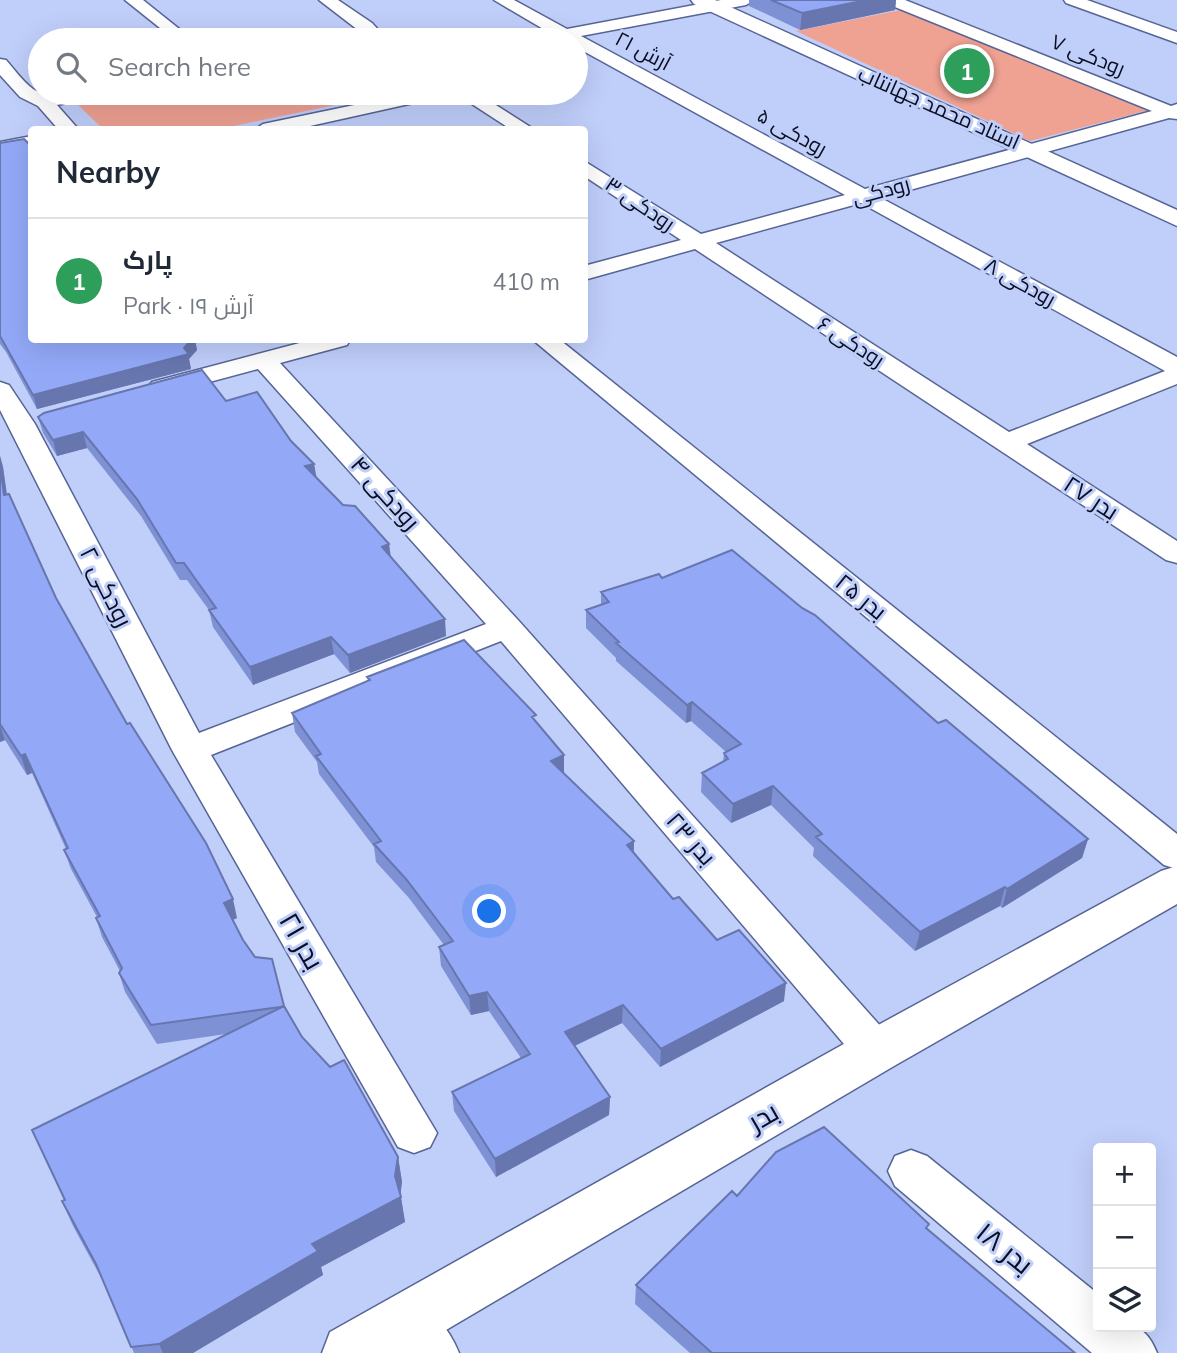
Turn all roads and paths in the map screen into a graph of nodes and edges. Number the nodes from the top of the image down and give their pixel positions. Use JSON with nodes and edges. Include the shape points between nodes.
{"nodes":[{"id":1,"x":133,"y":0,"type":"edge"},
{"id":2,"x":327,"y":0,"type":"edge"},
{"id":3,"x":502,"y":0,"type":"edge"},
{"id":4,"x":746,"y":0,"type":"edge"},
{"id":5,"x":891,"y":0,"type":"edge"},
{"id":6,"x":1072,"y":0,"type":"edge"},
{"id":7,"x":707,"y":3,"type":"edge"},
{"id":8,"x":1177,"y":23,"type":"edge"},
{"id":9,"x":169,"y":28,"type":"edge"},
{"id":10,"x":368,"y":28,"type":"edge"},
{"id":11,"x":554,"y":28,"type":"edge"},
{"id":12,"x":588,"y":29,"type":"edge"},
{"id":13,"x":1152,"y":29,"type":"junction"},
{"id":14,"x":1177,"y":38,"type":"edge"},
{"id":15,"x":588,"y":47,"type":"edge"},
{"id":16,"x":0,"y":64,"type":"edge"},
{"id":17,"x":28,"y":94,"type":"edge"},
{"id":18,"x":47,"y":105,"type":"edge"},
{"id":19,"x":384,"y":105,"type":"edge"},
{"id":20,"x":484,"y":105,"type":"edge"},
{"id":21,"x":699,"y":107,"type":"joint"},
{"id":22,"x":1175,"y":113,"type":"edge"},
{"id":23,"x":66,"y":126,"type":"edge"},
{"id":24,"x":294,"y":126,"type":"edge"},
{"id":25,"x":519,"y":126,"type":"edge"},
{"id":26,"x":28,"y":143,"type":"edge"},
{"id":27,"x":0,"y":148,"type":"edge"},
{"id":28,"x":1031,"y":150,"type":"junction"},
{"id":29,"x":588,"y":170,"type":"edge"},
{"id":30,"x":863,"y":196,"type":"junction"},
{"id":31,"x":1177,"y":219,"type":"edge"},
{"id":32,"x":696,"y":242,"type":"junction"},
{"id":33,"x":588,"y":272,"type":"edge"},
{"id":34,"x":327,"y":343,"type":"edge"},
{"id":35,"x":549,"y":343,"type":"edge"},
{"id":36,"x":264,"y":360,"type":"junction"},
{"id":37,"x":1177,"y":367,"type":"edge"},
{"id":38,"x":1177,"y":375,"type":"edge"},
{"id":39,"x":0,"y":390,"type":"edge"},
{"id":40,"x":143,"y":392,"type":"edge"},
{"id":41,"x":23,"y":423,"type":"edge"},
{"id":42,"x":1006,"y":443,"type":"junction"},
{"id":43,"x":1177,"y":554,"type":"edge"},
{"id":44,"x":507,"y":627,"type":"junction"},
{"id":45,"x":190,"y":750,"type":"junction"},
{"id":46,"x":1177,"y":855,"type":"edge"},
{"id":47,"x":1177,"y":883,"type":"edge"},
{"id":48,"x":876,"y":1051,"type":"junction"},
{"id":49,"x":414,"y":1133,"type":"dead end"},
{"id":50,"x":911,"y":1171,"type":"dead end"},
{"id":51,"x":1093,"y":1321,"type":"edge"},
{"id":52,"x":1106,"y":1332,"type":"edge"},
{"id":53,"x":421,"y":1338,"type":"edge"},
{"id":54,"x":351,"y":1353,"type":"edge"},
{"id":55,"x":1132,"y":1353,"type":"edge"}],
"edges":[{"from":1,"to":9,"type":"street"},
{"from":2,"to":10,"type":"street"},
{"from":3,"to":11,"type":"street","name":"آرش ۲۱"},
{"from":4,"to":7,"type":"street"},
{"from":5,"to":22,"type":"street","name":"رودکی ۷"},
{"from":6,"to":13,"type":"street"},
{"from":7,"to":12,"type":"street"},
{"from":7,"to":28,"type":"street","name":"استاد محمد جهانتاب"},
{"from":8,"to":13,"type":"street"},
{"from":13,"to":14,"type":"street"},
{"from":15,"to":21,"type":"street","name":"آرش ۲۱"},
{"from":16,"to":17,"type":"street"},
{"from":18,"to":23,"type":"street"},
{"from":19,"to":24,"type":"street"},
{"from":20,"to":25,"type":"street"},
{"from":21,"to":30,"type":"street","name":"رودکی ۵"},
{"from":22,"to":28,"type":"street","name":"رودکی"},
{"from":26,"to":27,"type":"street"},
{"from":28,"to":30,"type":"street","name":"رودکی"},
{"from":28,"to":31,"type":"street","name":"استاد محمد جهانتاب"},
{"from":29,"to":32,"type":"street","name":"رودکی ۳"},
{"from":30,"to":32,"type":"street","name":"رودکی"},
{"from":30,"to":37,"type":"street","name":"رودکی ۸"},
{"from":32,"to":33,"type":"street","name":"رودکی"},
{"from":32,"to":42,"type":"street","name":"رودکی ۶"},
{"from":34,"to":36,"type":"street"},
{"from":35,"to":46,"type":"street","name":"بدر ۲۵"},
{"from":36,"to":40,"type":"street"},
{"from":36,"to":44,"type":"street","name":"رودکی ۴"},
{"from":38,"to":42,"type":"street"},
{"from":39,"to":41,"type":"street","name":"رودکی ۲"},
{"from":41,"to":45,"type":"street","name":"رودکی ۲"},
{"from":42,"to":43,"type":"street","name":"بدر ۲۷"},
{"from":44,"to":45,"type":"street"},
{"from":44,"to":48,"type":"street","name":"بدر ۲۳"},
{"from":45,"to":49,"type":"street","name":"بدر ۲۱"},
{"from":47,"to":48,"type":"street","name":"بدر"},
{"from":48,"to":53,"type":"street","name":"بدر"},
{"from":50,"to":51,"type":"street","name":"بدر ۱‍۸"},
{"from":52,"to":55,"type":"street","name":"بدر ۱‍۸"},
{"from":53,"to":54,"type":"street","name":"بدر"}]}
